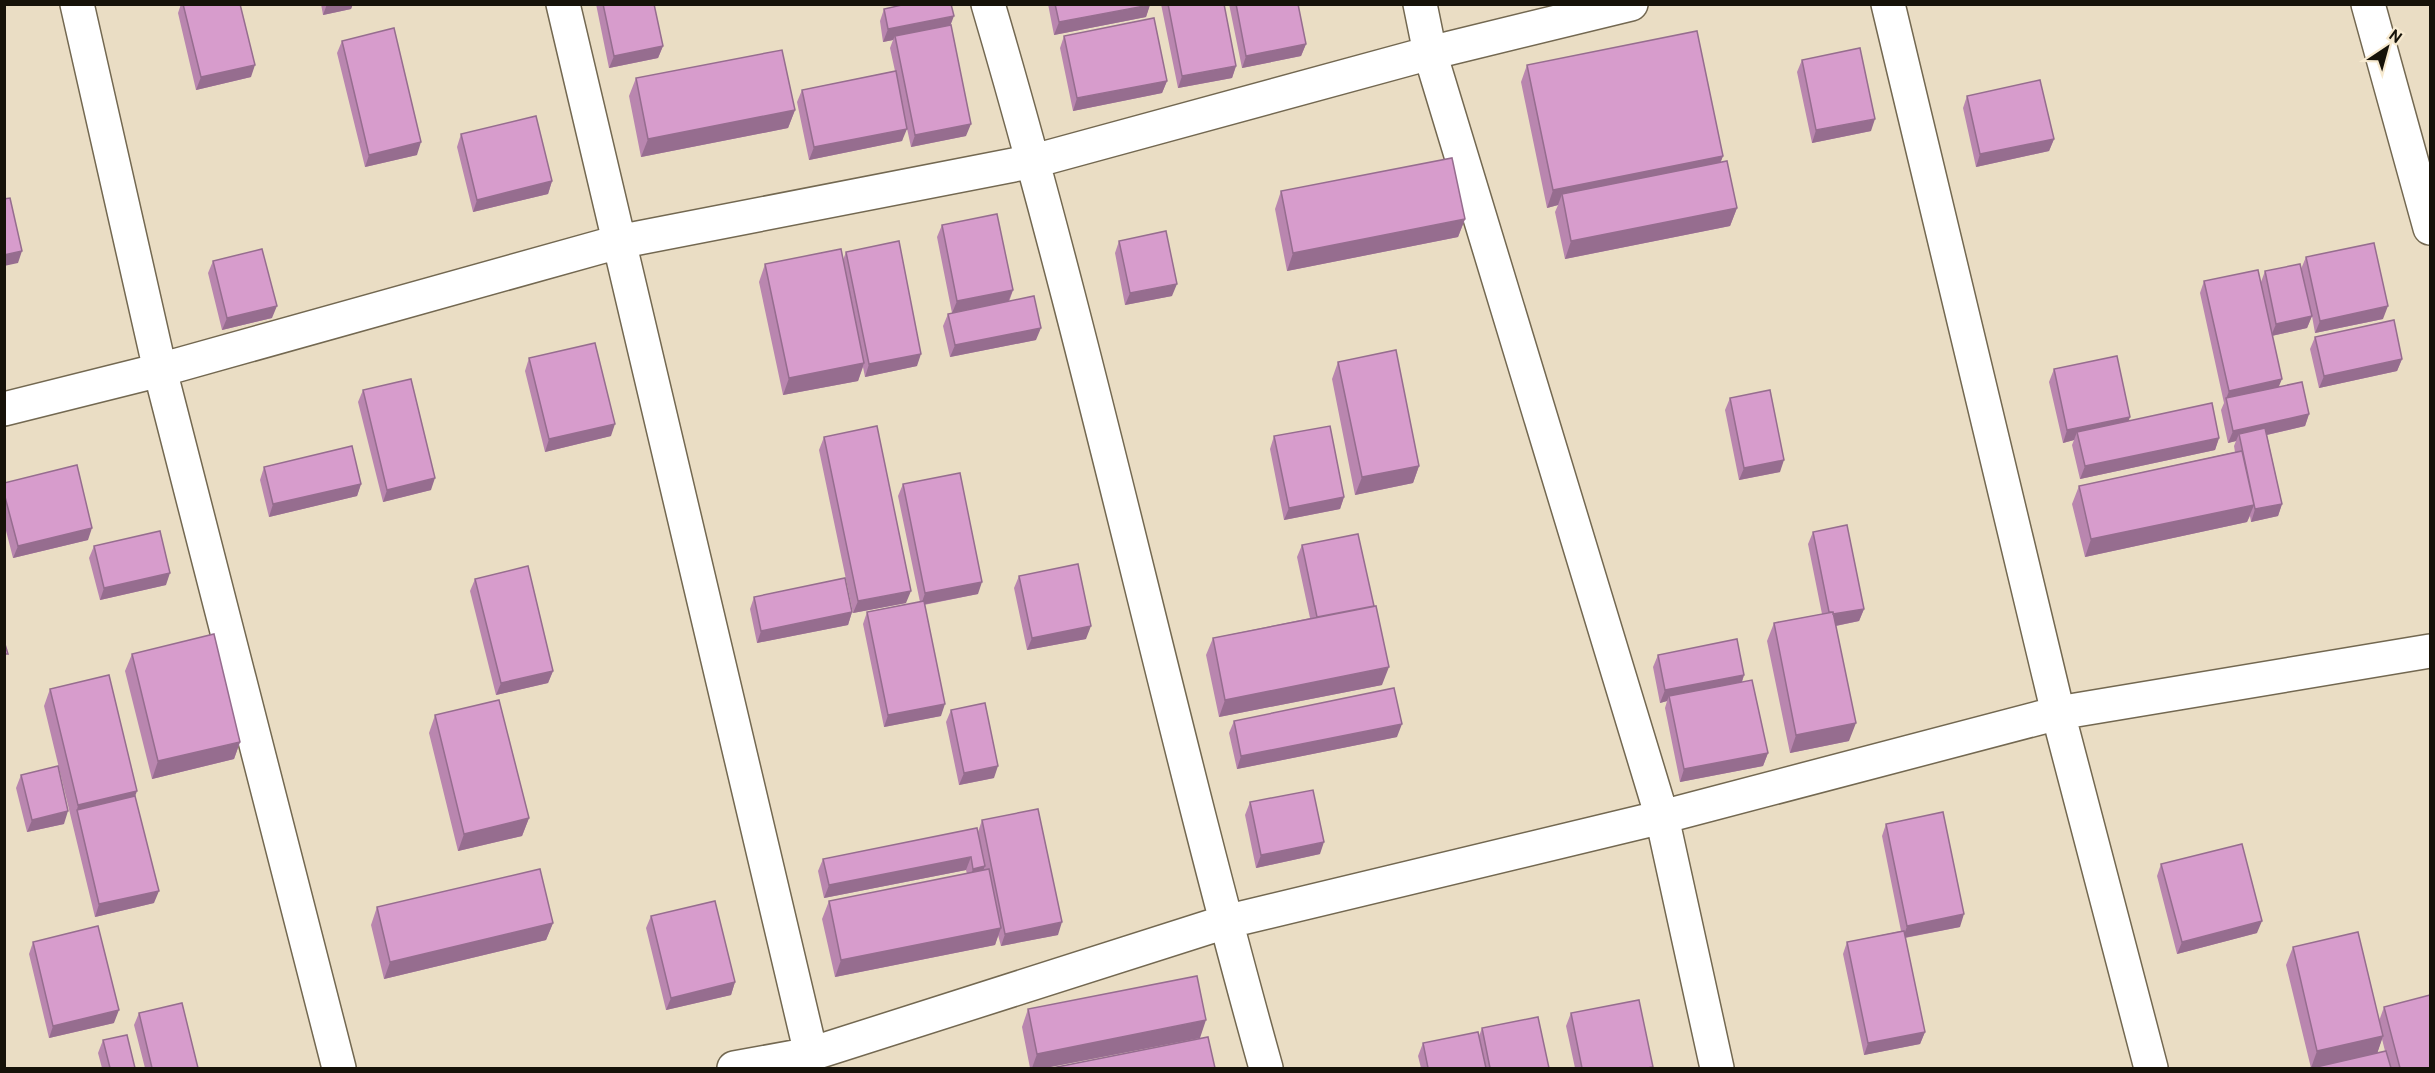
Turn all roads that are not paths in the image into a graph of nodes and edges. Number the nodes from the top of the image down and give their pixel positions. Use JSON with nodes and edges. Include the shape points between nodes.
{"nodes":[{"id":1,"x":77,"y":4,"type":"edge"},
{"id":2,"x":563,"y":4,"type":"edge"},
{"id":3,"x":988,"y":4,"type":"edge"},
{"id":4,"x":1420,"y":4,"type":"edge"},
{"id":5,"x":1631,"y":4,"type":"edge"},
{"id":6,"x":1888,"y":4,"type":"edge"},
{"id":7,"x":2368,"y":4,"type":"edge"},
{"id":8,"x":1430,"y":53,"type":"junction"},
{"id":9,"x":1034,"y":161,"type":"junction"},
{"id":10,"x":2430,"y":228,"type":"edge"},
{"id":11,"x":618,"y":242,"type":"junction"},
{"id":12,"x":160,"y":370,"type":"junction"},
{"id":13,"x":4,"y":409,"type":"edge"},
{"id":14,"x":2430,"y":651,"type":"edge"},
{"id":15,"x":2058,"y":713,"type":"junction"},
{"id":16,"x":1662,"y":817,"type":"junction"},
{"id":17,"x":1225,"y":922,"type":"junction"},
{"id":18,"x":811,"y":1054,"type":"junction"},
{"id":19,"x":339,"y":1068,"type":"edge"},
{"id":20,"x":734,"y":1068,"type":"edge"},
{"id":21,"x":1266,"y":1068,"type":"edge"},
{"id":22,"x":1717,"y":1068,"type":"edge"},
{"id":23,"x":2151,"y":1068,"type":"edge"}],
"edges":[{"from":1,"to":12,"type":"street"},
{"from":2,"to":11,"type":"street"},
{"from":3,"to":9,"type":"street"},
{"from":4,"to":8,"type":"street"},
{"from":5,"to":8,"type":"street"},
{"from":6,"to":15,"type":"street"},
{"from":7,"to":10,"type":"street"},
{"from":8,"to":9,"type":"street"},
{"from":8,"to":16,"type":"street"},
{"from":9,"to":11,"type":"street"},
{"from":9,"to":17,"type":"street"},
{"from":11,"to":12,"type":"street"},
{"from":11,"to":18,"type":"street"},
{"from":12,"to":13,"type":"street"},
{"from":12,"to":19,"type":"street"},
{"from":14,"to":15,"type":"street"},
{"from":15,"to":16,"type":"street"},
{"from":15,"to":23,"type":"street"},
{"from":16,"to":17,"type":"street"},
{"from":16,"to":22,"type":"street"},
{"from":17,"to":18,"type":"street"},
{"from":17,"to":21,"type":"street"},
{"from":18,"to":20,"type":"street"}]}
